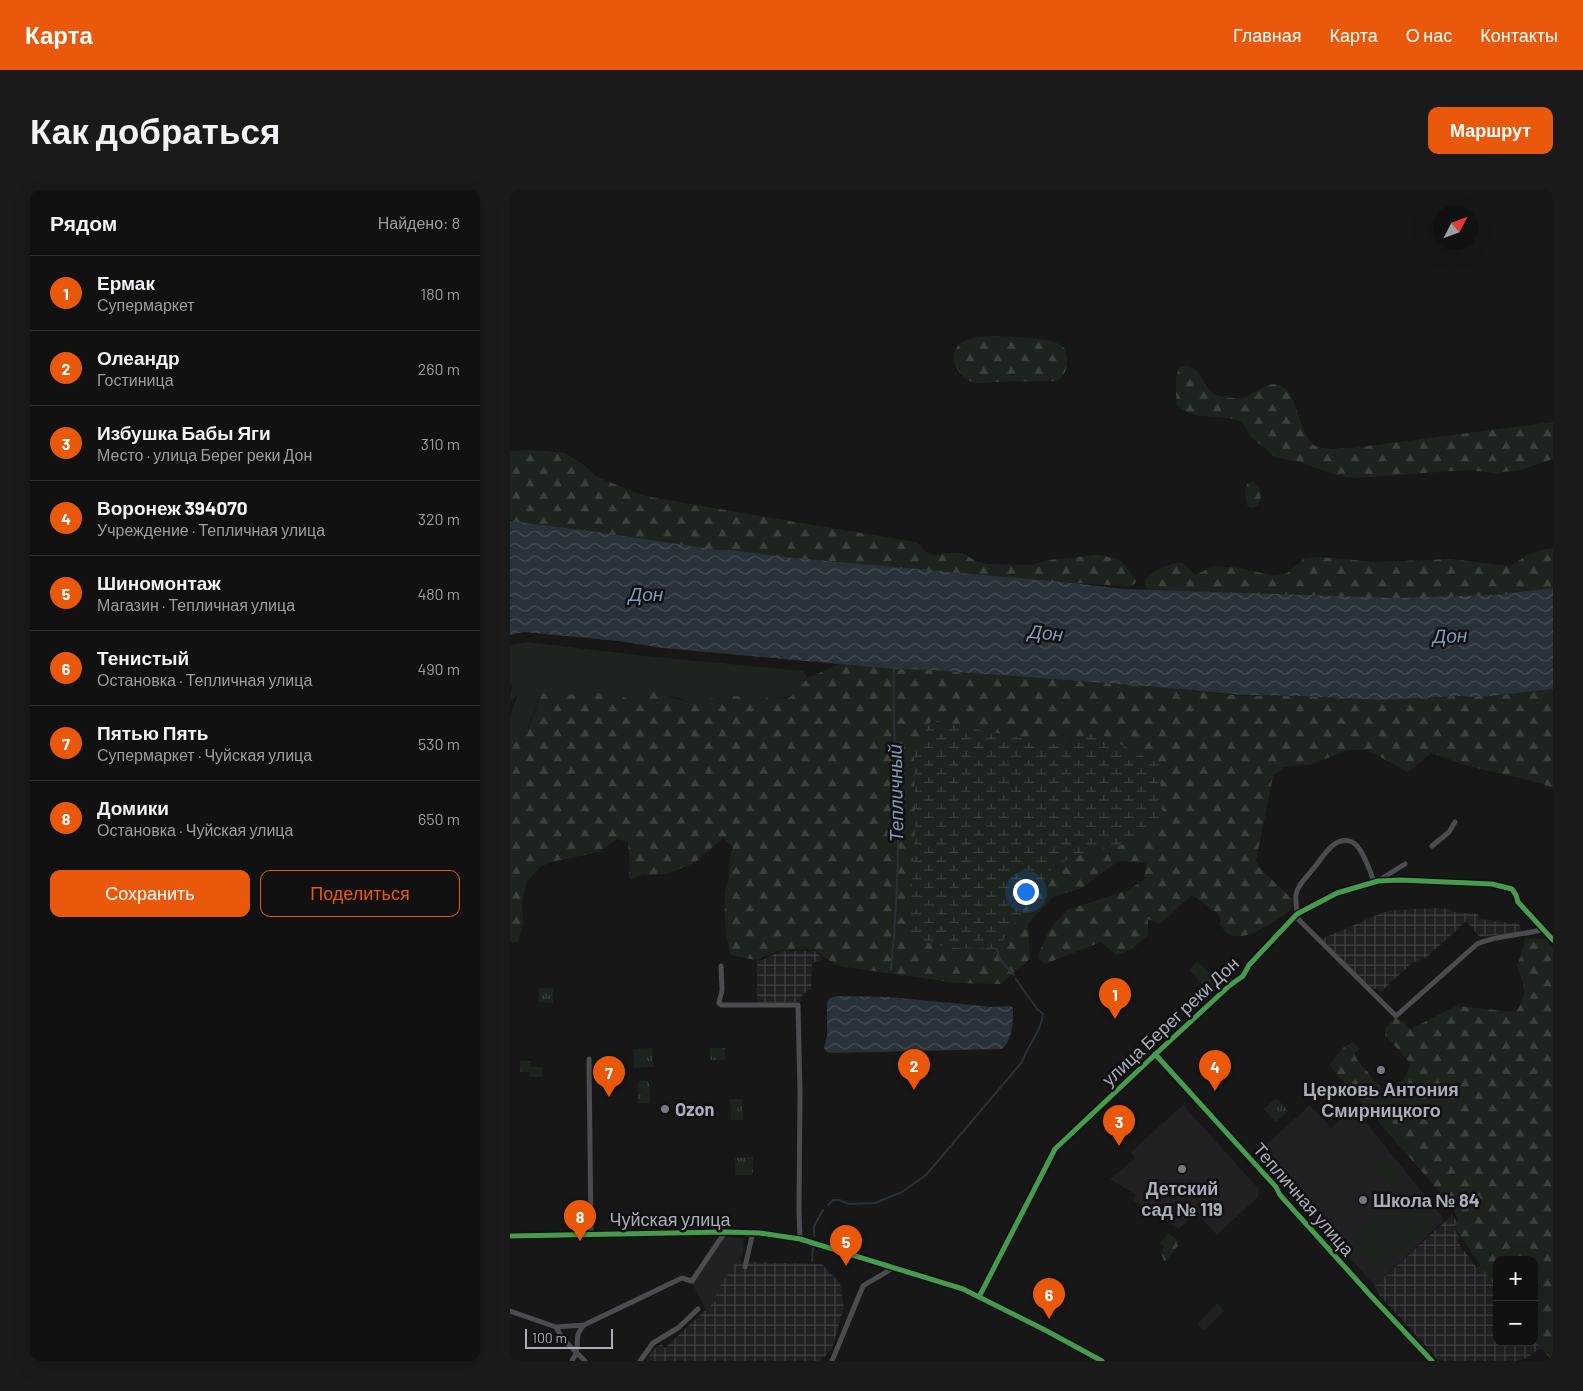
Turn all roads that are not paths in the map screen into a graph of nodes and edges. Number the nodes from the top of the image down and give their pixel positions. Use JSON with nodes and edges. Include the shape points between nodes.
{"nodes":[{"id":1,"x":1455,"y":822,"type":"dead end"},
{"id":2,"x":1432,"y":846,"type":"dead end"},
{"id":3,"x":1405,"y":864,"type":"dead end"},
{"id":4,"x":1376,"y":882,"type":"junction"},
{"id":5,"x":1296,"y":915,"type":"junction"},
{"id":6,"x":1544,"y":929,"type":"junction"},
{"id":7,"x":1553,"y":940,"type":"edge"},
{"id":8,"x":721,"y":966,"type":"dead end"},
{"id":9,"x":1155,"y":1054,"type":"junction"},
{"id":10,"x":589,"y":1059,"type":"dead end"},
{"id":11,"x":725,"y":1232,"type":"junction"},
{"id":12,"x":753,"y":1232,"type":"junction"},
{"id":13,"x":591,"y":1233,"type":"junction"},
{"id":14,"x":510,"y":1236,"type":"edge"},
{"id":15,"x":800,"y":1239,"type":"junction"},
{"id":16,"x":894,"y":1266,"type":"junction"},
{"id":17,"x":745,"y":1267,"type":"dead end"},
{"id":18,"x":979,"y":1297,"type":"junction"},
{"id":19,"x":698,"y":1309,"type":"dead end"},
{"id":20,"x":510,"y":1311,"type":"edge"},
{"id":21,"x":584,"y":1325,"type":"junction"},
{"id":22,"x":556,"y":1327,"type":"junction"},
{"id":23,"x":577,"y":1352,"type":"junction"},
{"id":24,"x":572,"y":1361,"type":"edge"},
{"id":25,"x":585,"y":1361,"type":"edge"},
{"id":26,"x":640,"y":1361,"type":"edge"},
{"id":27,"x":832,"y":1361,"type":"edge"},
{"id":28,"x":1102,"y":1361,"type":"edge"},
{"id":29,"x":1432,"y":1361,"type":"edge"}],
"edges":[{"from":1,"to":2,"type":"street","via":[[1449,832]]},
{"from":3,"to":4,"type":"street"},
{"from":4,"to":5,"type":"street","name":"улица Берег реки Дон","via":[[1337,894]]},
{"from":4,"to":5,"type":"street","via":[[1359,848],[1345,840],[1326,851],[1299,887]]},
{"from":4,"to":6,"type":"street","name":"улица Берег реки Дон","via":[[1492,884],[1512,889],[1518,902]]},
{"from":5,"to":6,"type":"street","via":[[1396,1016],[1477,944]]},
{"from":5,"to":9,"type":"street","name":"улица Берег реки Дон","via":[[1248,966],[1243,976]]},
{"from":6,"to":7,"type":"street","name":"улица Берег реки Дон"},
{"from":8,"to":15,"type":"street","via":[[722,990],[718,999],[721,1005],[798,1005]]},
{"from":9,"to":18,"type":"street","name":"улица Берег реки Дон","via":[[1056,1149]]},
{"from":9,"to":29,"type":"street","name":"Тепличная улица"},
{"from":10,"to":13,"type":"street","name":"Чуйская улица"},
{"from":11,"to":12,"type":"street","name":"Чуйская улица"},
{"from":11,"to":13,"type":"street","name":"Чуйская улица"},
{"from":11,"to":21,"type":"street","via":[[692,1281],[682,1278]]},
{"from":12,"to":15,"type":"street","name":"Чуйская улица"},
{"from":12,"to":17,"type":"street"},
{"from":13,"to":14,"type":"street","name":"Чуйская улица"},
{"from":15,"to":16,"type":"street"},
{"from":16,"to":18,"type":"street"},
{"from":16,"to":27,"type":"street","via":[[863,1286]]},
{"from":18,"to":28,"type":"street"},
{"from":19,"to":26,"type":"street","via":[[678,1328],[653,1343]]},
{"from":20,"to":22,"type":"street"},
{"from":21,"to":22,"type":"street"},
{"from":21,"to":23,"type":"street","via":[[576,1338]]},
{"from":22,"to":23,"type":"street"},
{"from":23,"to":24,"type":"street"},
{"from":23,"to":25,"type":"street"}]}
